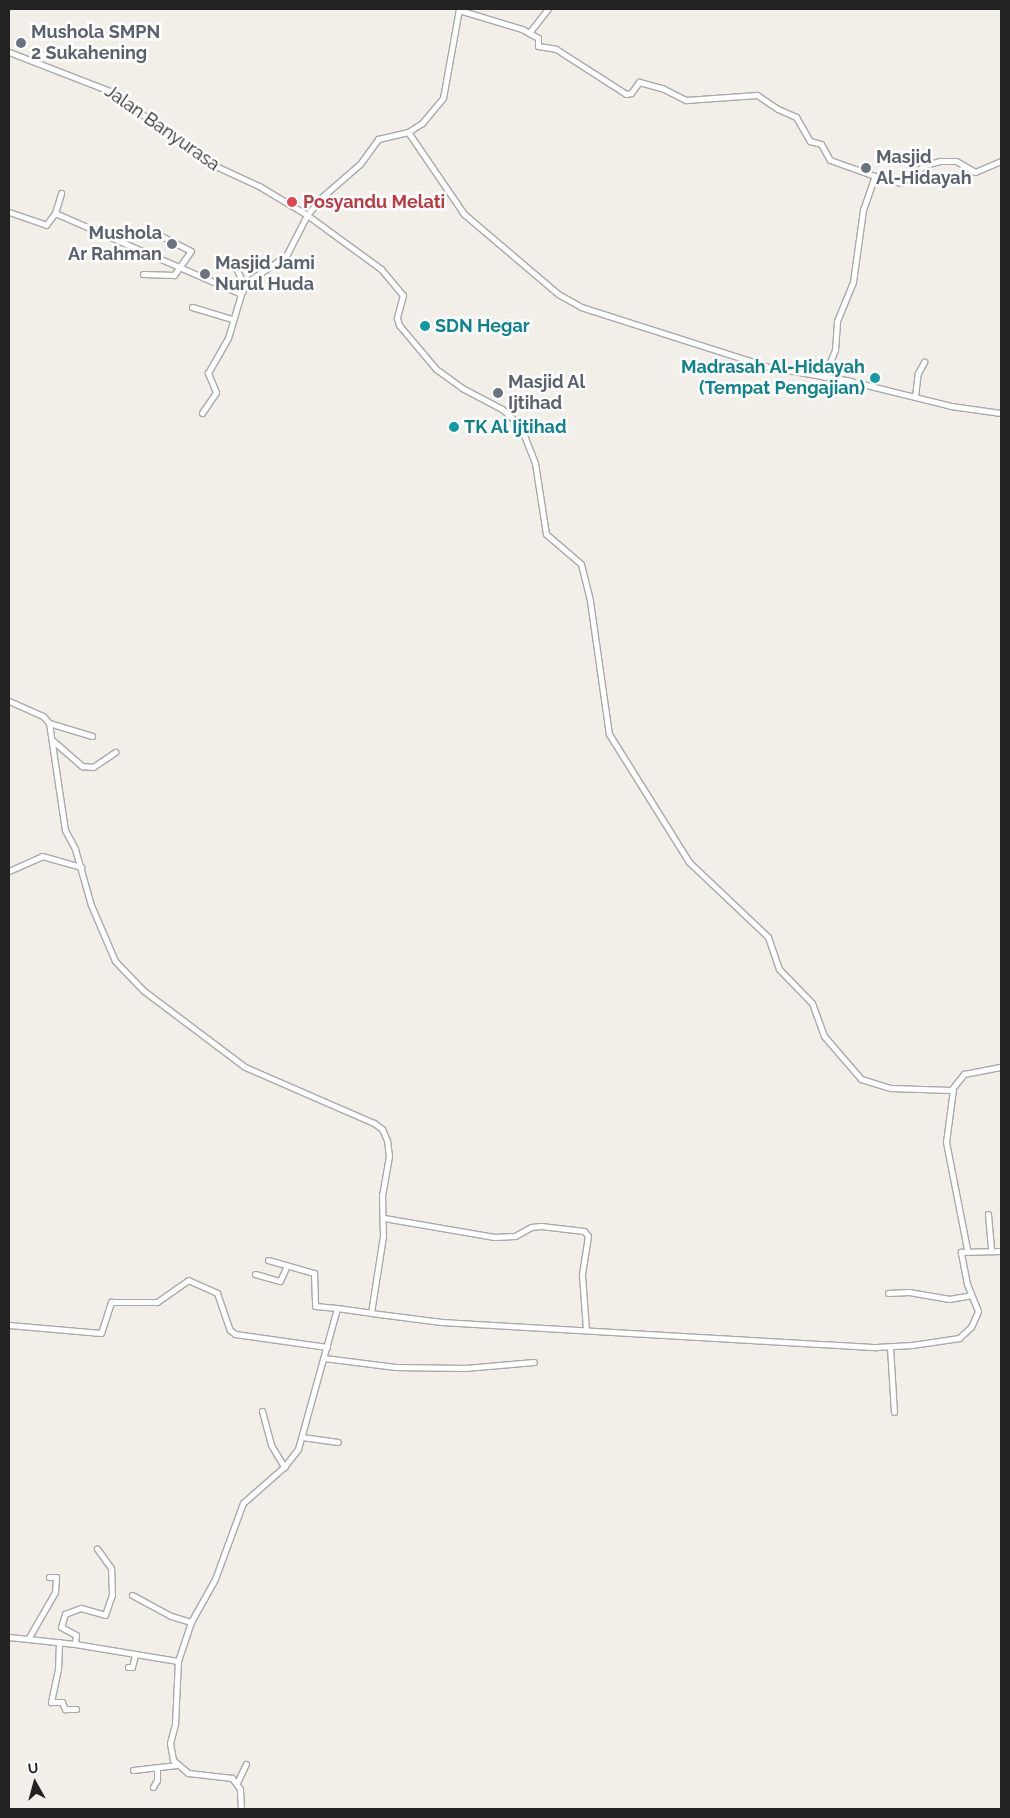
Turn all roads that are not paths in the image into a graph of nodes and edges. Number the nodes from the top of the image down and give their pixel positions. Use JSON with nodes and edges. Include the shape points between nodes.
{"nodes":[{"id":1,"x":548,"y":9,"type":"edge"},
{"id":2,"x":459,"y":10,"type":"edge"},
{"id":3,"x":529,"y":33,"type":"junction"},
{"id":4,"x":9,"y":52,"type":"edge"},
{"id":5,"x":408,"y":132,"type":"junction"},
{"id":6,"x":1001,"y":161,"type":"edge"},
{"id":7,"x":875,"y":176,"type":"junction"},
{"id":8,"x":61,"y":193,"type":"dead end"},
{"id":9,"x":9,"y":212,"type":"edge"},
{"id":10,"x":55,"y":212,"type":"junction"},
{"id":11,"x":307,"y":215,"type":"junction"},
{"id":12,"x":155,"y":232,"type":"dead end"},
{"id":13,"x":233,"y":262,"type":"dead end"},
{"id":14,"x":182,"y":268,"type":"junction"},
{"id":15,"x":143,"y":274,"type":"dead end"},
{"id":16,"x":244,"y":285,"type":"junction"},
{"id":17,"x":241,"y":294,"type":"junction"},
{"id":18,"x":192,"y":307,"type":"dead end"},
{"id":19,"x":232,"y":319,"type":"junction"},
{"id":20,"x":924,"y":362,"type":"dead end"},
{"id":21,"x":824,"y":377,"type":"junction"},
{"id":22,"x":915,"y":396,"type":"junction"},
{"id":23,"x":202,"y":413,"type":"dead end"},
{"id":24,"x":1001,"y":413,"type":"edge"},
{"id":25,"x":9,"y":701,"type":"edge"},
{"id":26,"x":49,"y":723,"type":"junction"},
{"id":27,"x":92,"y":736,"type":"dead end"},
{"id":28,"x":52,"y":740,"type":"junction"},
{"id":29,"x":115,"y":752,"type":"dead end"},
{"id":30,"x":81,"y":867,"type":"junction"},
{"id":31,"x":9,"y":871,"type":"edge"},
{"id":32,"x":1001,"y":1067,"type":"edge"},
{"id":33,"x":953,"y":1089,"type":"junction"},
{"id":34,"x":988,"y":1214,"type":"dead end"},
{"id":35,"x":384,"y":1218,"type":"junction"},
{"id":36,"x":967,"y":1249,"type":"junction"},
{"id":37,"x":991,"y":1251,"type":"junction"},
{"id":38,"x":1001,"y":1252,"type":"edge"},
{"id":39,"x":268,"y":1260,"type":"dead end"},
{"id":40,"x":287,"y":1265,"type":"junction"},
{"id":41,"x":255,"y":1274,"type":"dead end"},
{"id":42,"x":888,"y":1293,"type":"dead end"},
{"id":43,"x":971,"y":1295,"type":"junction"},
{"id":44,"x":337,"y":1308,"type":"junction"},
{"id":45,"x":371,"y":1313,"type":"junction"},
{"id":46,"x":9,"y":1325,"type":"edge"},
{"id":47,"x":586,"y":1330,"type":"junction"},
{"id":48,"x":890,"y":1346,"type":"junction"},
{"id":49,"x":327,"y":1347,"type":"junction"},
{"id":50,"x":324,"y":1358,"type":"junction"},
{"id":51,"x":534,"y":1362,"type":"dead end"},
{"id":52,"x":262,"y":1411,"type":"dead end"},
{"id":53,"x":894,"y":1412,"type":"dead end"},
{"id":54,"x":302,"y":1438,"type":"junction"},
{"id":55,"x":338,"y":1442,"type":"dead end"},
{"id":56,"x":284,"y":1467,"type":"junction"},
{"id":57,"x":97,"y":1549,"type":"dead end"},
{"id":58,"x":49,"y":1576,"type":"dead end"},
{"id":59,"x":132,"y":1595,"type":"dead end"},
{"id":60,"x":191,"y":1622,"type":"junction"},
{"id":61,"x":9,"y":1637,"type":"edge"},
{"id":62,"x":28,"y":1639,"type":"junction"},
{"id":63,"x":59,"y":1642,"type":"junction"},
{"id":64,"x":103,"y":1642,"type":"dead end"},
{"id":65,"x":75,"y":1644,"type":"junction"},
{"id":66,"x":101,"y":1649,"type":"junction"},
{"id":67,"x":134,"y":1655,"type":"junction"},
{"id":68,"x":178,"y":1661,"type":"junction"},
{"id":69,"x":128,"y":1668,"type":"dead end"},
{"id":70,"x":76,"y":1709,"type":"dead end"},
{"id":71,"x":246,"y":1764,"type":"dead end"},
{"id":72,"x":177,"y":1765,"type":"junction"},
{"id":73,"x":157,"y":1768,"type":"junction"},
{"id":74,"x":132,"y":1770,"type":"dead end"},
{"id":75,"x":237,"y":1783,"type":"junction"},
{"id":76,"x":153,"y":1787,"type":"dead end"},
{"id":77,"x":241,"y":1809,"type":"edge"}],
"edges":[{"from":1,"to":3,"type":"street"},
{"from":2,"to":3,"type":"street"},
{"from":2,"to":5,"type":"street","via":[[443,98],[422,123]]},
{"from":3,"to":7,"type":"street","via":[[538,38],[538,46],[556,49],[626,94],[631,93],[639,82],[662,88],[686,100],[757,95],[796,116],[810,141],[821,144],[830,160]]},
{"from":4,"to":11,"type":"street","name":"Jalan Banyurasa","via":[[112,92],[214,167],[259,186]]},
{"from":5,"to":11,"type":"street","via":[[381,137]]},
{"from":5,"to":21,"type":"street","via":[[464,214],[512,258],[567,300],[761,365]]},
{"from":6,"to":7,"type":"street","via":[[975,172],[956,161],[940,161],[925,165],[901,183]]},
{"from":7,"to":21,"type":"street","via":[[863,210],[853,282],[837,321],[835,350]]},
{"from":8,"to":10,"type":"street"},
{"from":9,"to":10,"type":"street","via":[[46,225]]},
{"from":10,"to":14,"type":"street"},
{"from":11,"to":16,"type":"street","via":[[286,256]]},
{"from":11,"to":33,"type":"street","name":"Jalan Banyurasa","via":[[380,269],[401,291],[403,301],[397,316],[399,325],[436,369],[462,388],[502,409],[520,424],[535,463],[546,534],[581,564],[609,734],[689,862],[768,937],[779,969],[812,1003],[824,1036],[858,1077],[891,1088]]},
{"from":12,"to":14,"type":"street","via":[[190,248]]},
{"from":13,"to":16,"type":"street"},
{"from":14,"to":15,"type":"street","via":[[171,275]]},
{"from":14,"to":17,"type":"street"},
{"from":16,"to":17,"type":"street"},
{"from":17,"to":19,"type":"street"},
{"from":18,"to":19,"type":"street"},
{"from":19,"to":23,"type":"street","via":[[228,338],[208,373],[216,392]]},
{"from":20,"to":22,"type":"street","via":[[918,373]]},
{"from":21,"to":22,"type":"street"},
{"from":22,"to":24,"type":"street"},
{"from":25,"to":26,"type":"street","via":[[43,716]]},
{"from":26,"to":27,"type":"street"},
{"from":26,"to":28,"type":"street"},
{"from":28,"to":29,"type":"street","via":[[82,766],[93,767]]},
{"from":28,"to":30,"type":"street","via":[[62,818]]},
{"from":30,"to":31,"type":"street","via":[[42,856]]},
{"from":30,"to":35,"type":"street","via":[[88,898],[109,950],[144,992],[245,1066],[382,1129],[389,1156],[382,1195]]},
{"from":32,"to":33,"type":"street","via":[[964,1074]]},
{"from":33,"to":36,"type":"street","via":[[946,1142]]},
{"from":34,"to":37,"type":"street"},
{"from":35,"to":45,"type":"street"},
{"from":35,"to":47,"type":"street","via":[[494,1237],[515,1236],[531,1227],[541,1226],[584,1231],[588,1236],[582,1275]]},
{"from":36,"to":37,"type":"street"},
{"from":36,"to":43,"type":"street","via":[[961,1255]]},
{"from":37,"to":38,"type":"street"},
{"from":39,"to":40,"type":"street"},
{"from":40,"to":41,"type":"street","via":[[280,1281]]},
{"from":40,"to":44,"type":"street","via":[[314,1273],[315,1306]]},
{"from":42,"to":43,"type":"street","via":[[908,1292],[949,1299]]},
{"from":43,"to":48,"type":"street","via":[[978,1311],[976,1319],[959,1338]]},
{"from":44,"to":45,"type":"street"},
{"from":44,"to":49,"type":"street"},
{"from":45,"to":47,"type":"street","via":[[441,1322]]},
{"from":46,"to":49,"type":"street","via":[[101,1333],[111,1302],[157,1302],[188,1280],[217,1293],[234,1333]]},
{"from":47,"to":48,"type":"street"},
{"from":48,"to":53,"type":"street"},
{"from":49,"to":50,"type":"street"},
{"from":50,"to":51,"type":"street","via":[[395,1366],[465,1368]]},
{"from":50,"to":54,"type":"street"},
{"from":52,"to":56,"type":"street","via":[[273,1452]]},
{"from":54,"to":55,"type":"street"},
{"from":54,"to":56,"type":"street"},
{"from":56,"to":60,"type":"street","via":[[243,1504],[215,1579]]},
{"from":57,"to":65,"type":"street","via":[[111,1568],[112,1595],[105,1615],[81,1608],[65,1614],[60,1627],[76,1635]]},
{"from":58,"to":62,"type":"street","via":[[56,1577],[56,1590]]},
{"from":59,"to":60,"type":"street","via":[[171,1616]]},
{"from":60,"to":68,"type":"street"},
{"from":61,"to":62,"type":"street"},
{"from":62,"to":63,"type":"street"},
{"from":63,"to":65,"type":"street"},
{"from":63,"to":70,"type":"street","via":[[58,1669],[51,1702],[62,1702],[65,1709]]},
{"from":64,"to":66,"type":"street"},
{"from":65,"to":66,"type":"street"},
{"from":66,"to":67,"type":"street"},
{"from":67,"to":68,"type":"street"},
{"from":67,"to":69,"type":"street","via":[[132,1667]]},
{"from":68,"to":72,"type":"street","via":[[170,1743],[170,1753]]},
{"from":71,"to":75,"type":"street"},
{"from":72,"to":73,"type":"street"},
{"from":72,"to":75,"type":"street","via":[[188,1773],[230,1776]]},
{"from":73,"to":74,"type":"street"},
{"from":73,"to":76,"type":"street","via":[[158,1780]]},
{"from":75,"to":77,"type":"street"}]}
